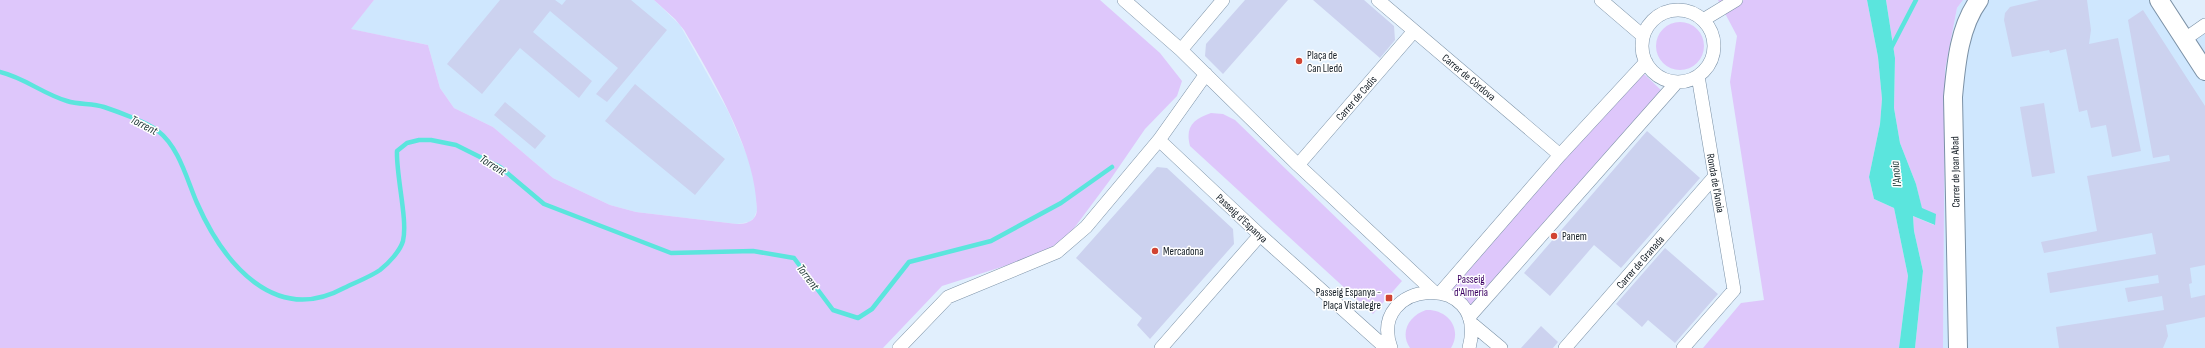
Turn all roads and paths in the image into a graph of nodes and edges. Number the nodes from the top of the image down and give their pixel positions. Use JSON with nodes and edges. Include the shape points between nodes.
{"nodes":[{"id":1,"x":1124,"y":0,"type":"edge"},
{"id":2,"x":1223,"y":0,"type":"edge"},
{"id":3,"x":1378,"y":0,"type":"edge"},
{"id":4,"x":1601,"y":0,"type":"edge"},
{"id":5,"x":1736,"y":0,"type":"edge"},
{"id":6,"x":1979,"y":0,"type":"edge"},
{"id":7,"x":2159,"y":0,"type":"edge"},
{"id":8,"x":1704,"y":20,"type":"junction"},
{"id":9,"x":2205,"y":25,"type":"edge"},
{"id":10,"x":1414,"y":31,"type":"junction"},
{"id":11,"x":1643,"y":36,"type":"junction"},
{"id":12,"x":2185,"y":39,"type":"junction"},
{"id":13,"x":1181,"y":50,"type":"junction"},
{"id":14,"x":1646,"y":62,"type":"junction"},
{"id":15,"x":2205,"y":71,"type":"edge"},
{"id":16,"x":1206,"y":74,"type":"junction"},
{"id":17,"x":1698,"y":76,"type":"junction"},
{"id":18,"x":1677,"y":82,"type":"junction"},
{"id":19,"x":1159,"y":140,"type":"junction"},
{"id":20,"x":1560,"y":155,"type":"junction"},
{"id":21,"x":1298,"y":165,"type":"junction"},
{"id":22,"x":1715,"y":176,"type":"junction"},
{"id":23,"x":1260,"y":235,"type":"junction"},
{"id":24,"x":1437,"y":291,"type":"junction"},
{"id":25,"x":1470,"y":320,"type":"junction"},
{"id":26,"x":899,"y":348,"type":"edge"},
{"id":27,"x":1161,"y":348,"type":"edge"},
{"id":28,"x":1386,"y":348,"type":"edge"},
{"id":29,"x":1391,"y":348,"type":"edge"},
{"id":30,"x":1469,"y":348,"type":"edge"},
{"id":31,"x":1501,"y":348,"type":"edge"},
{"id":32,"x":1565,"y":348,"type":"edge"},
{"id":33,"x":1683,"y":348,"type":"edge"},
{"id":34,"x":1958,"y":348,"type":"edge"}],
"edges":[{"from":1,"to":13,"type":"street"},
{"from":2,"to":13,"type":"street"},
{"from":3,"to":10,"type":"street","name":"Carrer de Còrdova"},
{"from":4,"to":11,"type":"street"},
{"from":5,"to":8,"type":"street"},
{"from":6,"to":34,"type":"street","name":"Carrer de Joan Abad","via":[[1967,21],[1956,66],[1953,97]]},
{"from":7,"to":12,"type":"street"},
{"from":8,"to":11,"type":"street","via":[[1687,11],[1668,11],[1657,16],[1648,25]]},
{"from":8,"to":17,"type":"street","via":[[1710,28],[1714,49],[1706,69]]},
{"from":9,"to":12,"type":"street"},
{"from":10,"to":20,"type":"street","name":"Carrer de Còrdova"},
{"from":10,"to":21,"type":"street","name":"Carrer de Cadis"},
{"from":11,"to":14,"type":"street"},
{"from":12,"to":15,"type":"street"},
{"from":13,"to":16,"type":"street"},
{"from":14,"to":18,"type":"street","via":[[1659,76]]},
{"from":14,"to":20,"type":"street"},
{"from":16,"to":19,"type":"street"},
{"from":16,"to":21,"type":"street"},
{"from":17,"to":18,"type":"street"},
{"from":17,"to":22,"type":"street","name":"Ronda de l'Anoia"},
{"from":18,"to":25,"type":"street"},
{"from":19,"to":23,"type":"street","name":"Passeig d'Espanya"},
{"from":19,"to":26,"type":"street","via":[[1086,227],[1057,252],[948,297]]},
{"from":20,"to":24,"type":"street"},
{"from":21,"to":24,"type":"street"},
{"from":22,"to":32,"type":"street","name":"Carrer de Granada"},
{"from":22,"to":33,"type":"street","name":"Ronda de l'Anoia","via":[[1734,290]]},
{"from":23,"to":27,"type":"street"},
{"from":23,"to":28,"type":"street","name":"Passeig d'Espanya"},
{"from":24,"to":25,"type":"street","via":[[1453,297],[1463,306]]},
{"from":24,"to":29,"type":"street","via":[[1420,292],[1398,305],[1388,329]]},
{"from":25,"to":30,"type":"street","via":[[1472,337]]},
{"from":25,"to":31,"type":"street"}]}
